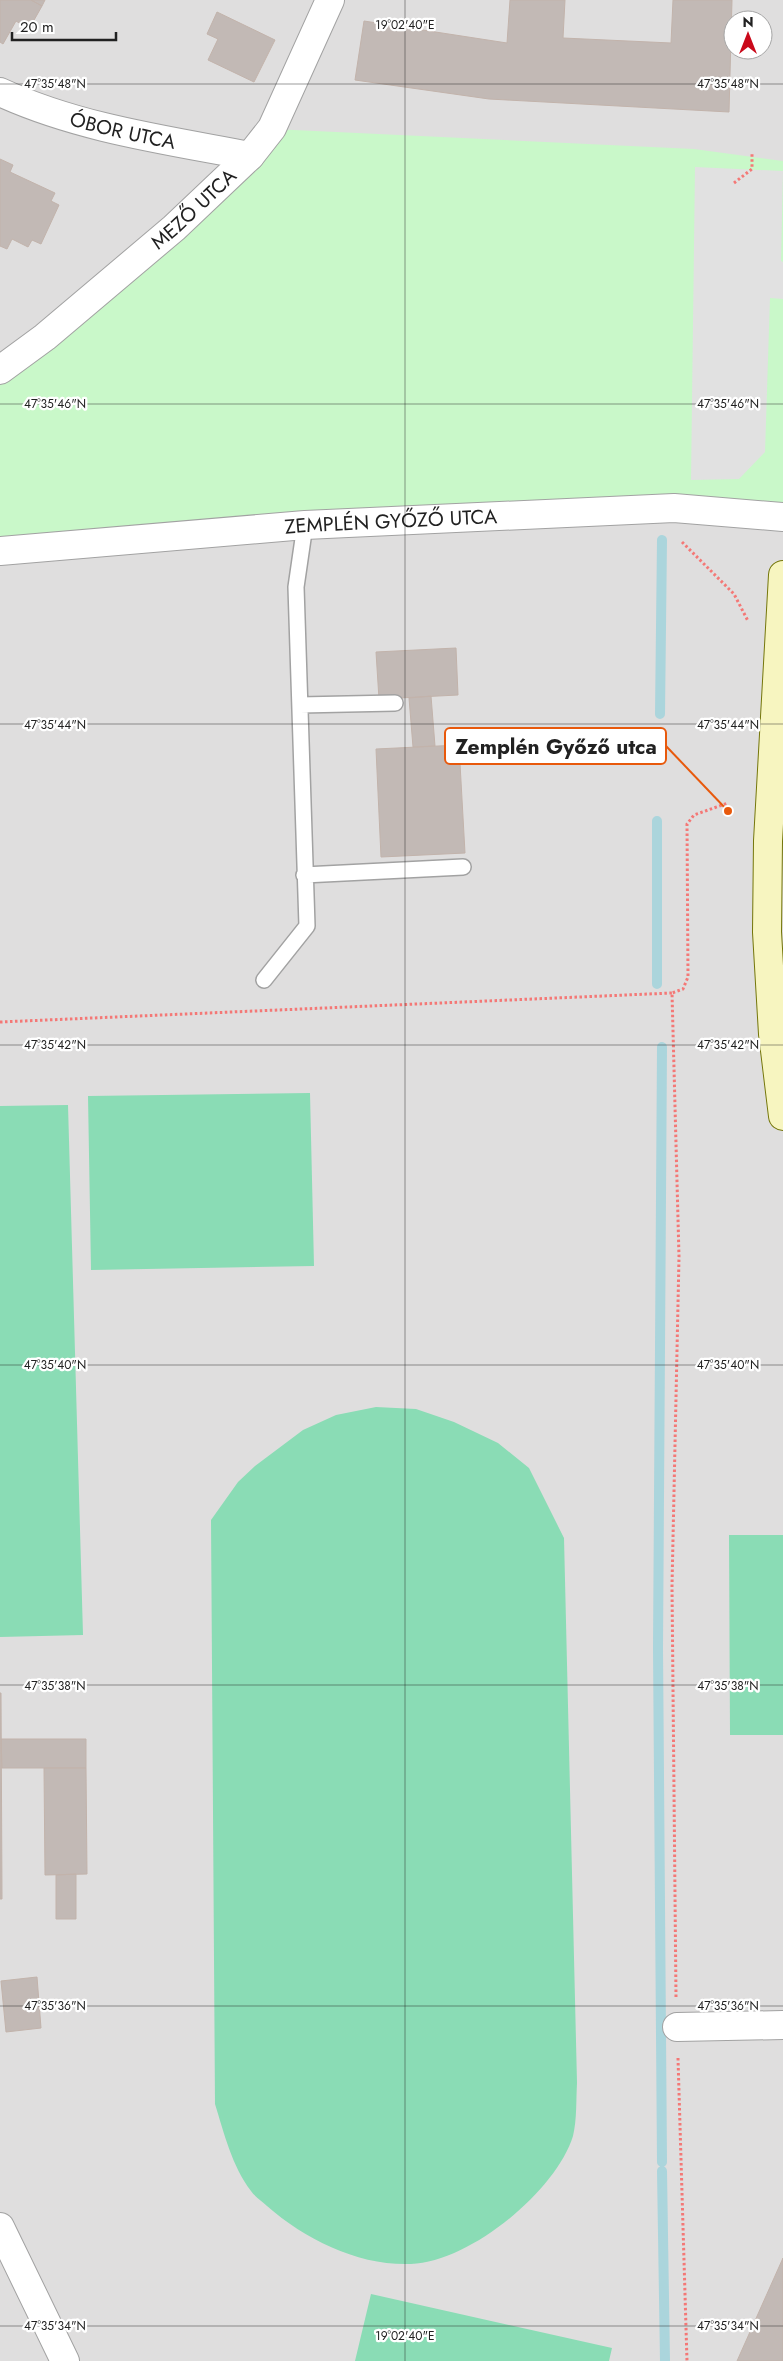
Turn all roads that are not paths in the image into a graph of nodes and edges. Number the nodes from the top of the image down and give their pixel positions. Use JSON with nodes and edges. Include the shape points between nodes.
{"nodes":[{"id":1,"x":330,"y":0,"type":"edge"},
{"id":2,"x":0,"y":92,"type":"edge"},
{"id":3,"x":250,"y":156,"type":"junction"},
{"id":4,"x":0,"y":370,"type":"edge"},
{"id":5,"x":783,"y":517,"type":"edge"},
{"id":6,"x":305,"y":525,"type":"junction"},
{"id":7,"x":0,"y":551,"type":"edge"},
{"id":8,"x":783,"y":575,"type":"edge"},
{"id":9,"x":395,"y":703,"type":"dead end"},
{"id":10,"x":300,"y":705,"type":"junction"},
{"id":11,"x":463,"y":867,"type":"dead end"},
{"id":12,"x":304,"y":875,"type":"junction"},
{"id":13,"x":264,"y":980,"type":"dead end"},
{"id":14,"x":783,"y":1116,"type":"edge"},
{"id":15,"x":783,"y":2025,"type":"edge"},
{"id":16,"x":677,"y":2027,"type":"road end"},
{"id":17,"x":0,"y":2227,"type":"edge"},
{"id":18,"x":65,"y":2361,"type":"edge"}],
"edges":[{"from":1,"to":3,"type":"street","name":"MEZŐ UTCA","via":[[272,128]]},
{"from":2,"to":3,"type":"street","name":"ÓBOR UTCA","via":[[76,120]]},
{"from":3,"to":4,"type":"street","name":"MEZŐ UTCA","via":[[174,228]]},
{"from":5,"to":6,"type":"street","name":"ZEMPLÉN GYŐZŐ UTCA","via":[[674,508]]},
{"from":6,"to":7,"type":"street","name":"ZEMPLÉN GYŐZŐ UTCA"},
{"from":6,"to":10,"type":"lane","via":[[296,587]]},
{"from":8,"to":14,"type":"street","via":[[768,841],[767,923],[773,1034]]},
{"from":9,"to":10,"type":"lane"},
{"from":10,"to":12,"type":"lane"},
{"from":11,"to":12,"type":"lane"},
{"from":12,"to":13,"type":"lane","via":[[307,926]]},
{"from":15,"to":16,"type":"street"},
{"from":17,"to":18,"type":"street"}]}
